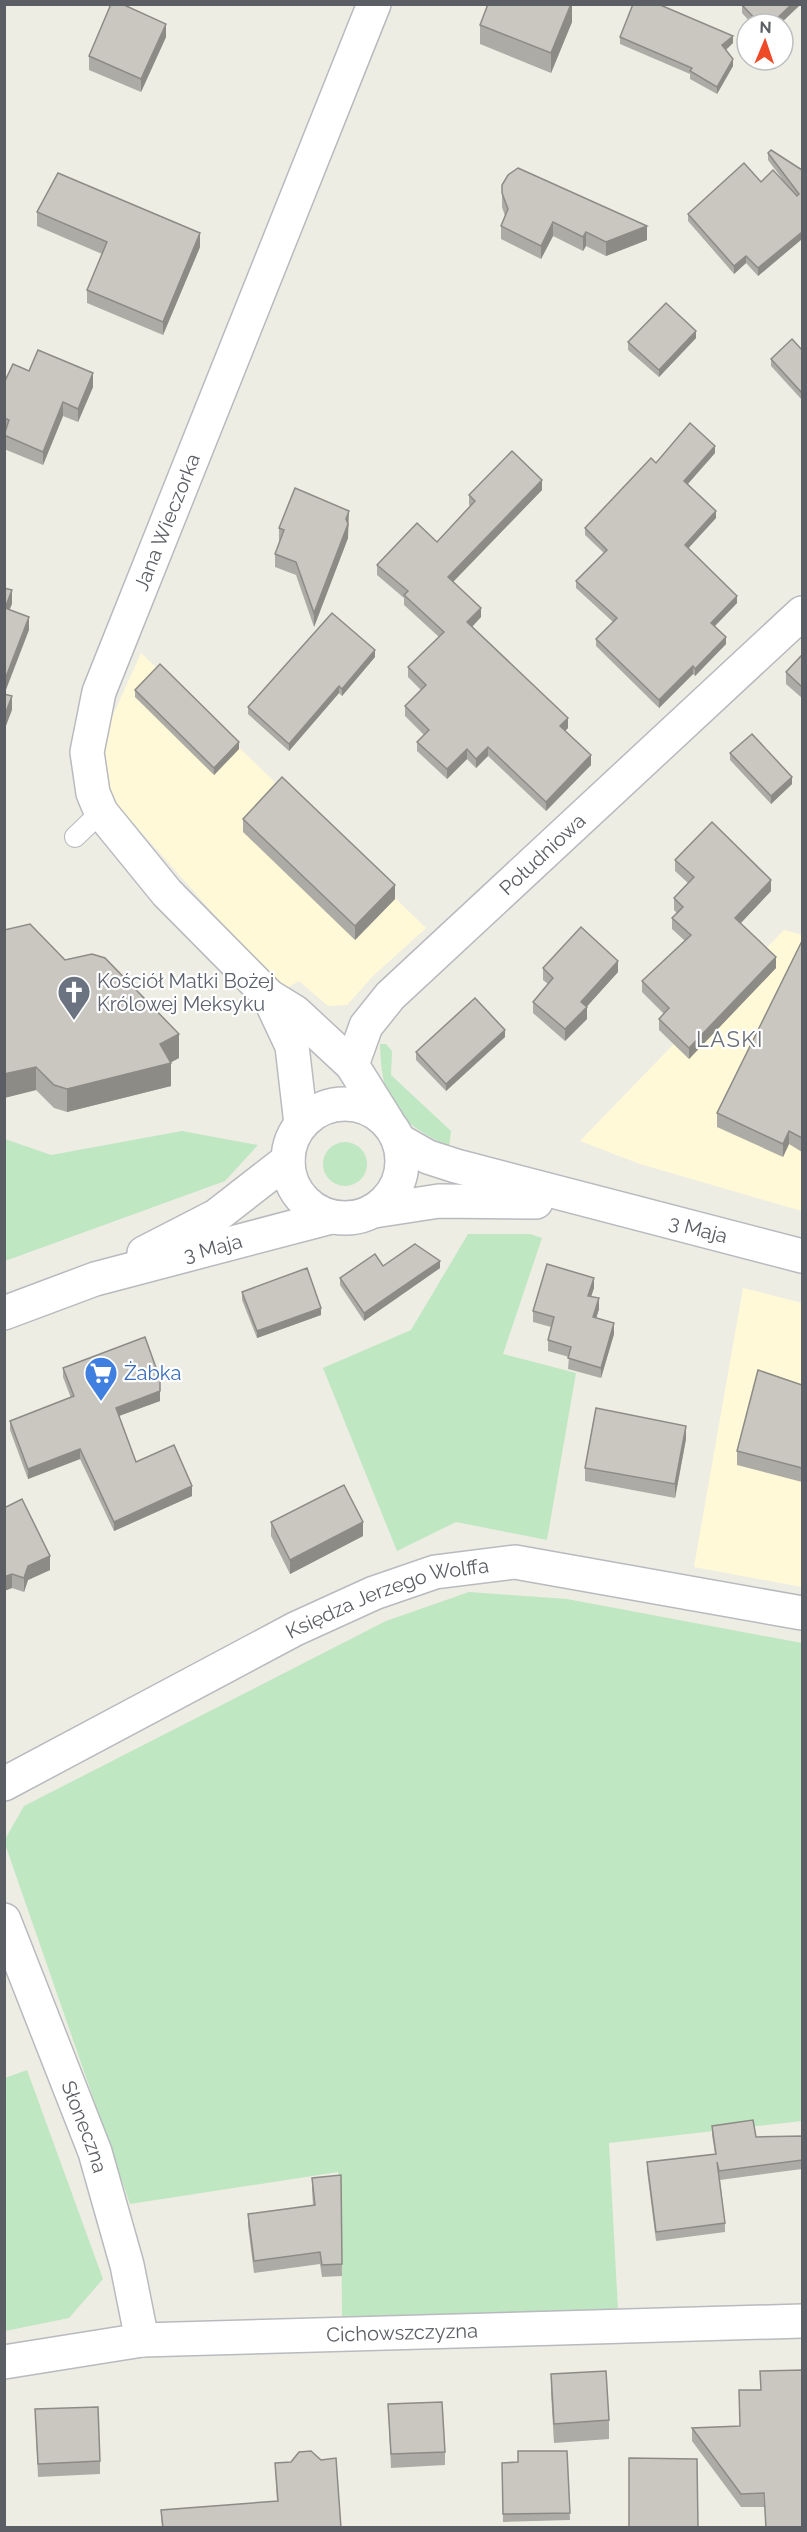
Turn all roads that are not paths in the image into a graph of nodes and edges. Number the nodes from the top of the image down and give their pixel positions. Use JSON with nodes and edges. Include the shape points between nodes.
{"nodes":[{"id":1,"x":374,"y":4,"type":"edge"},
{"id":2,"x":802,"y":613,"type":"edge"},
{"id":3,"x":101,"y":812,"type":"junction"},
{"id":4,"x":75,"y":837,"type":"dead end"},
{"id":5,"x":268,"y":996,"type":"junction"},
{"id":6,"x":352,"y":1065,"type":"junction"},
{"id":7,"x":301,"y":1124,"type":"junction"},
{"id":8,"x":393,"y":1131,"type":"junction"},
{"id":9,"x":288,"y":1160,"type":"junction"},
{"id":10,"x":594,"y":1204,"type":"junction"},
{"id":11,"x":374,"y":1211,"type":"junction"},
{"id":12,"x":331,"y":1217,"type":"junction"},
{"id":13,"x":802,"y":1256,"type":"edge"},
{"id":14,"x":95,"y":1279,"type":"junction"},
{"id":15,"x":4,"y":1313,"type":"edge"},
{"id":16,"x":802,"y":1613,"type":"edge"},
{"id":17,"x":4,"y":1784,"type":"edge"},
{"id":18,"x":4,"y":1920,"type":"edge"},
{"id":19,"x":802,"y":2321,"type":"edge"},
{"id":20,"x":142,"y":2340,"type":"junction"},
{"id":21,"x":4,"y":2362,"type":"edge"}],
"edges":[{"from":1,"to":3,"type":"street","name":"Jana Wieczorka","via":[[99,692],[87,752],[93,793]]},
{"from":2,"to":6,"type":"street","name":"Południowa","via":[[390,996],[366,1026]]},
{"from":3,"to":4,"type":"lane"},
{"from":3,"to":5,"type":"street","name":"Jana Wieczorka","via":[[167,893]]},
{"from":5,"to":6,"type":"street","name":"Jana Wieczorka","via":[[295,1012]]},
{"from":5,"to":7,"type":"street","name":"Jana Wieczorka","via":[[292,1046]]},
{"from":6,"to":8,"type":"street"},
{"from":7,"to":8,"type":"street","via":[[334,1104],[353,1104],[372,1109]]},
{"from":7,"to":9,"type":"street","via":[[291,1141]]},
{"from":8,"to":10,"type":"street","name":"3 Maja","via":[[428,1157]]},
{"from":8,"to":11,"type":"street","via":[[403,1161],[400,1181],[390,1198]]},
{"from":9,"to":12,"type":"street","via":[[290,1179],[299,1196],[313,1209]]},
{"from":9,"to":14,"type":"street","name":"3 Maja","via":[[216,1216]]},
{"from":10,"to":11,"type":"street","name":"3 Maja","via":[[490,1199],[439,1201]]},
{"from":10,"to":13,"type":"street","name":"3 Maja"},
{"from":11,"to":12,"type":"street","via":[[353,1218]]},
{"from":12,"to":14,"type":"street","name":"3 Maja"},
{"from":14,"to":15,"type":"street","name":"3 Maja"},
{"from":16,"to":17,"type":"street","name":"Księdza Jerzego Wolffa","via":[[515,1562],[435,1572],[374,1593],[295,1629]]},
{"from":18,"to":20,"type":"street","name":"Słoneczna","via":[[95,2152],[127,2265]]},
{"from":19,"to":20,"type":"street","name":"Cichowszczyzna"},
{"from":20,"to":21,"type":"street","name":"Cichowszczyzna"}]}
